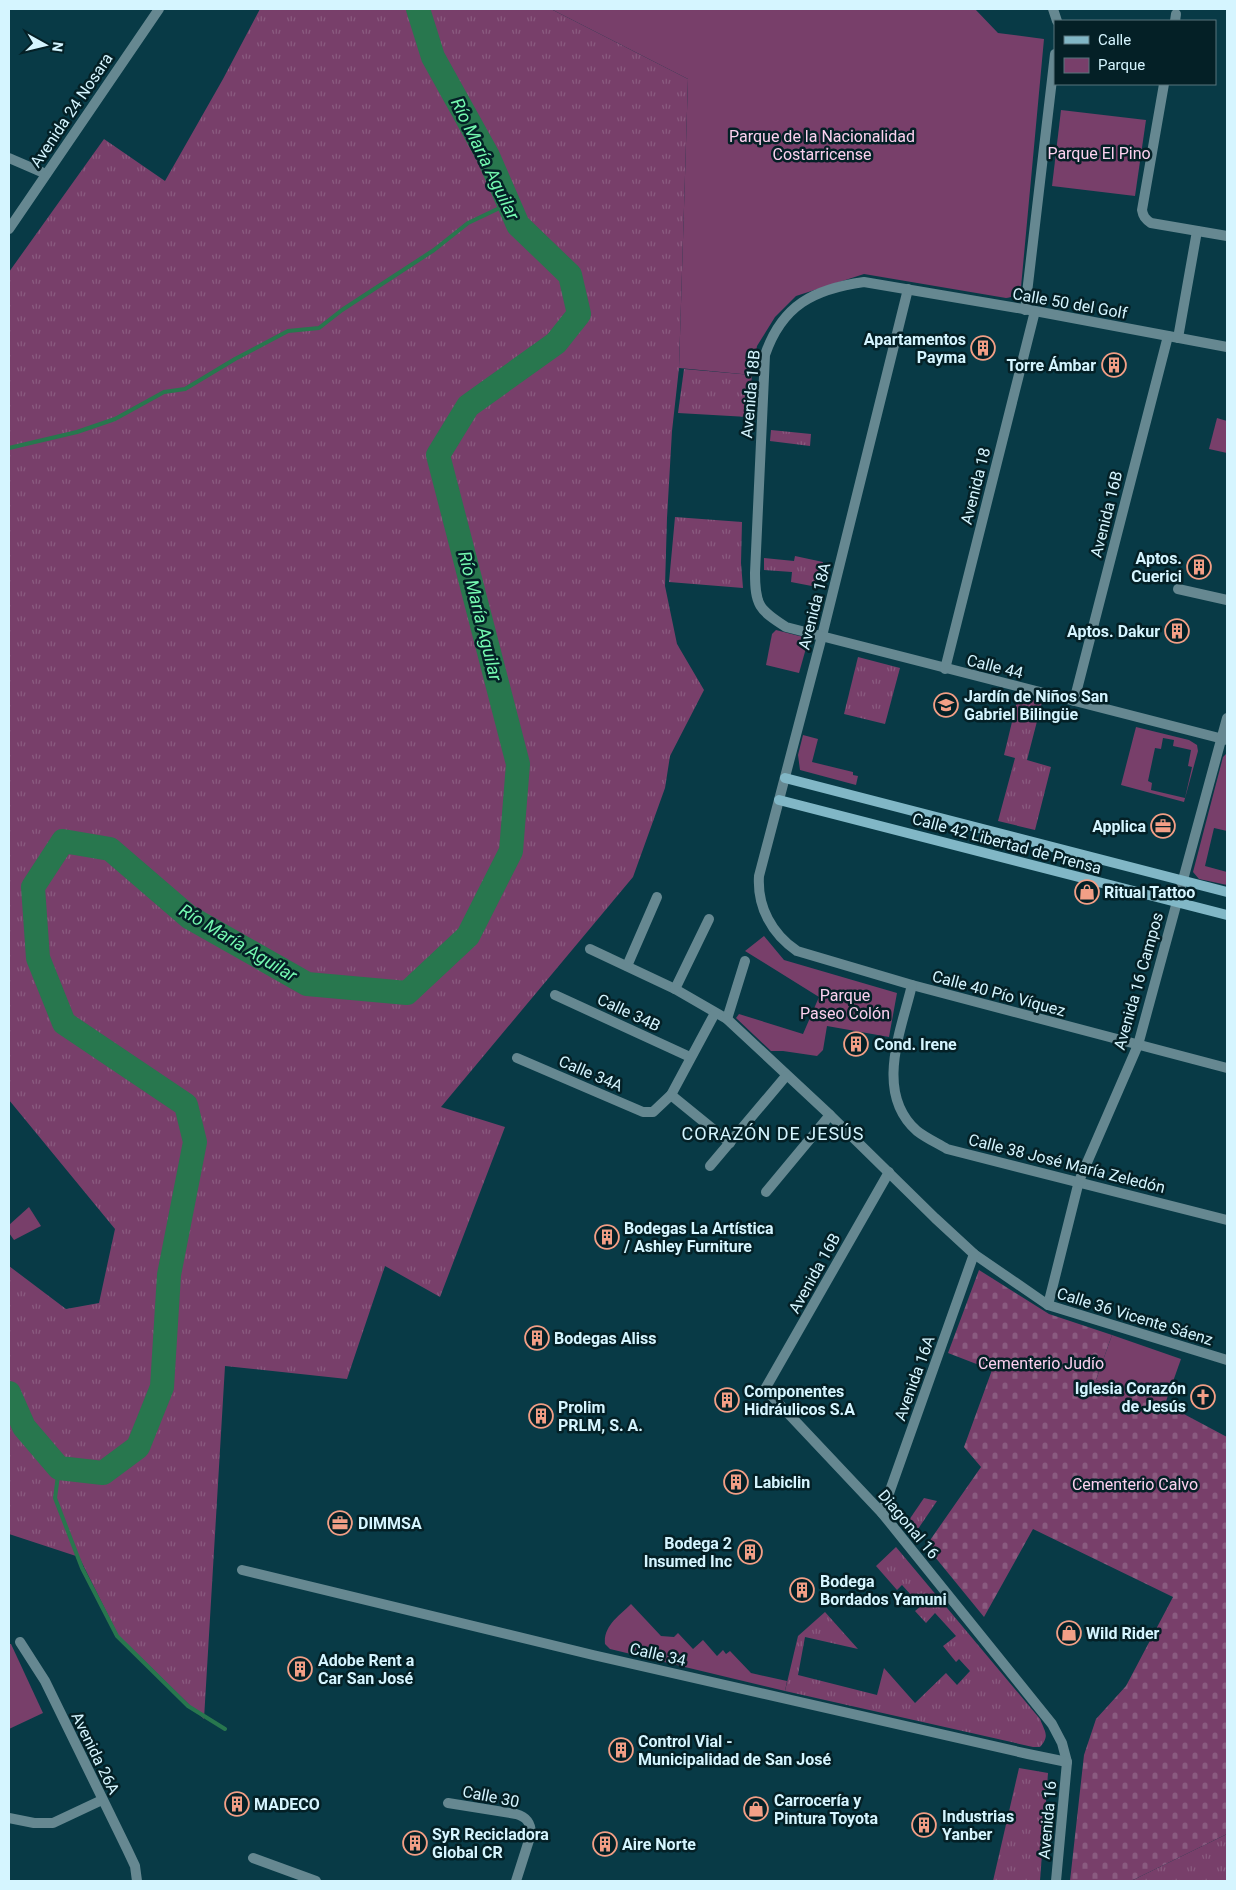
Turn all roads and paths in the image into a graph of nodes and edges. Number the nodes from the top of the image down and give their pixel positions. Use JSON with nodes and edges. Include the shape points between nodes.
{"nodes":[{"id":1,"x":159,"y":9,"type":"edge"},
{"id":2,"x":1054,"y":64,"type":"edge"},
{"id":3,"x":1164,"y":85,"type":"edge"},
{"id":4,"x":9,"y":158,"type":"edge"},
{"id":5,"x":46,"y":174,"type":"junction"},
{"id":6,"x":9,"y":229,"type":"edge"},
{"id":7,"x":1196,"y":231,"type":"junction"},
{"id":8,"x":1227,"y":236,"type":"edge"},
{"id":9,"x":908,"y":289,"type":"junction"},
{"id":10,"x":1030,"y":310,"type":"junction"},
{"id":11,"x":1173,"y":337,"type":"junction"},
{"id":12,"x":1227,"y":347,"type":"edge"},
{"id":13,"x":1178,"y":589,"type":"dead end"},
{"id":14,"x":1227,"y":600,"type":"edge"},
{"id":15,"x":762,"y":608,"type":"joint"},
{"id":16,"x":822,"y":636,"type":"junction"},
{"id":17,"x":945,"y":668,"type":"junction"},
{"id":18,"x":1074,"y":701,"type":"junction"},
{"id":19,"x":1227,"y":718,"type":"edge"},
{"id":20,"x":1224,"y":739,"type":"edge"},
{"id":21,"x":785,"y":778,"type":"junction"},
{"id":22,"x":779,"y":800,"type":"junction"},
{"id":23,"x":1182,"y":881,"type":"junction"},
{"id":24,"x":1227,"y":892,"type":"edge"},
{"id":25,"x":657,"y":898,"type":"dead end"},
{"id":26,"x":1176,"y":903,"type":"junction"},
{"id":27,"x":1227,"y":915,"type":"edge"},
{"id":28,"x":709,"y":918,"type":"dead end"},
{"id":29,"x":773,"y":928,"type":"joint"},
{"id":30,"x":590,"y":949,"type":"dead end"},
{"id":31,"x":745,"y":961,"type":"dead end"},
{"id":32,"x":627,"y":966,"type":"junction"},
{"id":33,"x":912,"y":985,"type":"junction"},
{"id":34,"x":675,"y":989,"type":"junction"},
{"id":35,"x":555,"y":994,"type":"dead end"},
{"id":36,"x":716,"y":1013,"type":"junction"},
{"id":37,"x":726,"y":1019,"type":"junction"},
{"id":38,"x":1138,"y":1045,"type":"junction"},
{"id":39,"x":690,"y":1057,"type":"junction"},
{"id":40,"x":518,"y":1058,"type":"dead end"},
{"id":41,"x":1227,"y":1068,"type":"edge"},
{"id":42,"x":786,"y":1076,"type":"junction"},
{"id":43,"x":671,"y":1095,"type":"junction"},
{"id":44,"x":830,"y":1115,"type":"junction"},
{"id":45,"x":730,"y":1143,"type":"junction"},
{"id":46,"x":710,"y":1166,"type":"dead end"},
{"id":47,"x":889,"y":1172,"type":"junction"},
{"id":48,"x":1079,"y":1181,"type":"junction"},
{"id":49,"x":766,"y":1192,"type":"dead end"},
{"id":50,"x":1227,"y":1220,"type":"edge"},
{"id":51,"x":974,"y":1254,"type":"junction"},
{"id":52,"x":1048,"y":1305,"type":"junction"},
{"id":53,"x":1227,"y":1360,"type":"edge"},
{"id":54,"x":766,"y":1390,"type":"joint"},
{"id":55,"x":882,"y":1513,"type":"junction"},
{"id":56,"x":242,"y":1570,"type":"dead end"},
{"id":57,"x":20,"y":1642,"type":"dead end"},
{"id":58,"x":1067,"y":1762,"type":"junction"},
{"id":59,"x":102,"y":1800,"type":"junction"},
{"id":60,"x":448,"y":1803,"type":"dead end"},
{"id":61,"x":9,"y":1818,"type":"edge"},
{"id":62,"x":253,"y":1858,"type":"dead end"},
{"id":63,"x":137,"y":1881,"type":"edge"},
{"id":64,"x":316,"y":1881,"type":"edge"},
{"id":65,"x":516,"y":1881,"type":"edge"},
{"id":66,"x":1056,"y":1881,"type":"edge"}],
"edges":[{"from":1,"to":5,"type":"street","name":"Avenida 24 Nosara"},
{"from":2,"to":10,"type":"street","name":"Avenida 18"},
{"from":3,"to":7,"type":"street","via":[[1143,215],[1151,223]]},
{"from":4,"to":5,"type":"street"},
{"from":5,"to":6,"type":"street","name":"Avenida 24 Nosara"},
{"from":7,"to":8,"type":"street"},
{"from":7,"to":11,"type":"street","name":"Avenida 16B"},
{"from":9,"to":10,"type":"street","name":"Calle 50 del Golf"},
{"from":9,"to":15,"type":"street","name":"Avenida 18B","via":[[864,282],[818,292],[785,318],[770,339],[765,355],[755,573],[755,595]]},
{"from":9,"to":16,"type":"street","name":"Avenida 18A"},
{"from":10,"to":11,"type":"street","name":"Calle 50 del Golf"},
{"from":10,"to":17,"type":"street","name":"Avenida 18"},
{"from":11,"to":12,"type":"street","name":"Calle 50 del Golf"},
{"from":11,"to":18,"type":"street","name":"Avenida 16B"},
{"from":13,"to":14,"type":"street"},
{"from":15,"to":16,"type":"street","name":"Calle 44","via":[[786,627]]},
{"from":16,"to":17,"type":"street","name":"Calle 44"},
{"from":16,"to":21,"type":"street","name":"Avenida 18A"},
{"from":17,"to":18,"type":"street","name":"Calle 44"},
{"from":18,"to":20,"type":"street","name":"Calle 44"},
{"from":19,"to":20,"type":"street","name":"Avenida 16 Campos"},
{"from":20,"to":23,"type":"street","name":"Avenida 16 Campos"},
{"from":21,"to":22,"type":"street","name":"Avenida 18A"},
{"from":21,"to":23,"type":"main road","name":"Calle 42 Libertad de Prensa"},
{"from":22,"to":26,"type":"main road","name":"Calle 42 Libertad de Prensa"},
{"from":22,"to":29,"type":"street","name":"Avenida 18A","via":[[758,886]]},
{"from":23,"to":24,"type":"main road","name":"Calle 42 Libertad de Prensa"},
{"from":23,"to":26,"type":"street","name":"Avenida 16 Campos"},
{"from":25,"to":32,"type":"street"},
{"from":26,"to":27,"type":"main road","name":"Calle 42 Libertad de Prensa"},
{"from":26,"to":38,"type":"street","name":"Avenida 16 Campos"},
{"from":28,"to":34,"type":"street"},
{"from":29,"to":33,"type":"street","name":"Calle 40 Pío Víquez","via":[[797,951]]},
{"from":30,"to":32,"type":"street","name":"Calle 36 Vicente Sáenz"},
{"from":31,"to":37,"type":"street"},
{"from":32,"to":34,"type":"street","name":"Calle 36 Vicente Sáenz"},
{"from":33,"to":38,"type":"street","name":"Calle 40 Pío Víquez"},
{"from":33,"to":48,"type":"street","name":"Calle 38 José María Zeledón","via":[[892,1066],[893,1089],[898,1104],[916,1130],[947,1148]]},
{"from":34,"to":36,"type":"street","name":"Calle 36 Vicente Sáenz"},
{"from":35,"to":39,"type":"street","name":"Calle 34B"},
{"from":36,"to":37,"type":"street","name":"Calle 36 Vicente Sáenz"},
{"from":36,"to":39,"type":"street"},
{"from":37,"to":42,"type":"street","name":"Calle 36 Vicente Sáenz"},
{"from":38,"to":41,"type":"street","name":"Calle 40 Pío Víquez"},
{"from":38,"to":48,"type":"street","name":"Avenida 16 Campos"},
{"from":39,"to":43,"type":"street"},
{"from":40,"to":43,"type":"street","name":"Calle 34A","via":[[643,1112],[653,1112]]},
{"from":42,"to":44,"type":"street","name":"Calle 36 Vicente Sáenz"},
{"from":42,"to":45,"type":"street"},
{"from":43,"to":45,"type":"street"},
{"from":44,"to":47,"type":"street","name":"Calle 36 Vicente Sáenz"},
{"from":44,"to":49,"type":"street"},
{"from":45,"to":46,"type":"street"},
{"from":47,"to":51,"type":"street","name":"Calle 36 Vicente Sáenz"},
{"from":47,"to":54,"type":"street","name":"Avenida 16B"},
{"from":48,"to":50,"type":"street","name":"Calle 38 José María Zeledón"},
{"from":48,"to":52,"type":"street","name":"Avenida 16 Campos"},
{"from":51,"to":52,"type":"street","name":"Calle 36 Vicente Sáenz"},
{"from":51,"to":55,"type":"street","name":"Avenida 16A"},
{"from":52,"to":53,"type":"street","name":"Calle 36 Vicente Sáenz"},
{"from":54,"to":55,"type":"street","name":"Diagonal 16"},
{"from":55,"to":58,"type":"street","name":"Diagonal 16","via":[[1052,1724],[1062,1742]]},
{"from":56,"to":58,"type":"street","name":"Calle 34","via":[[593,1655]]},
{"from":57,"to":59,"type":"street","name":"Avenida 26A","via":[[45,1681]]},
{"from":58,"to":66,"type":"street","name":"Avenida 16"},
{"from":59,"to":61,"type":"street","via":[[53,1823]]},
{"from":59,"to":63,"type":"street","name":"Avenida 26A","via":[[135,1866]]},
{"from":60,"to":65,"type":"street","name":"Calle 30","via":[[516,1814],[528,1820],[531,1834]]},
{"from":62,"to":64,"type":"street"}]}
